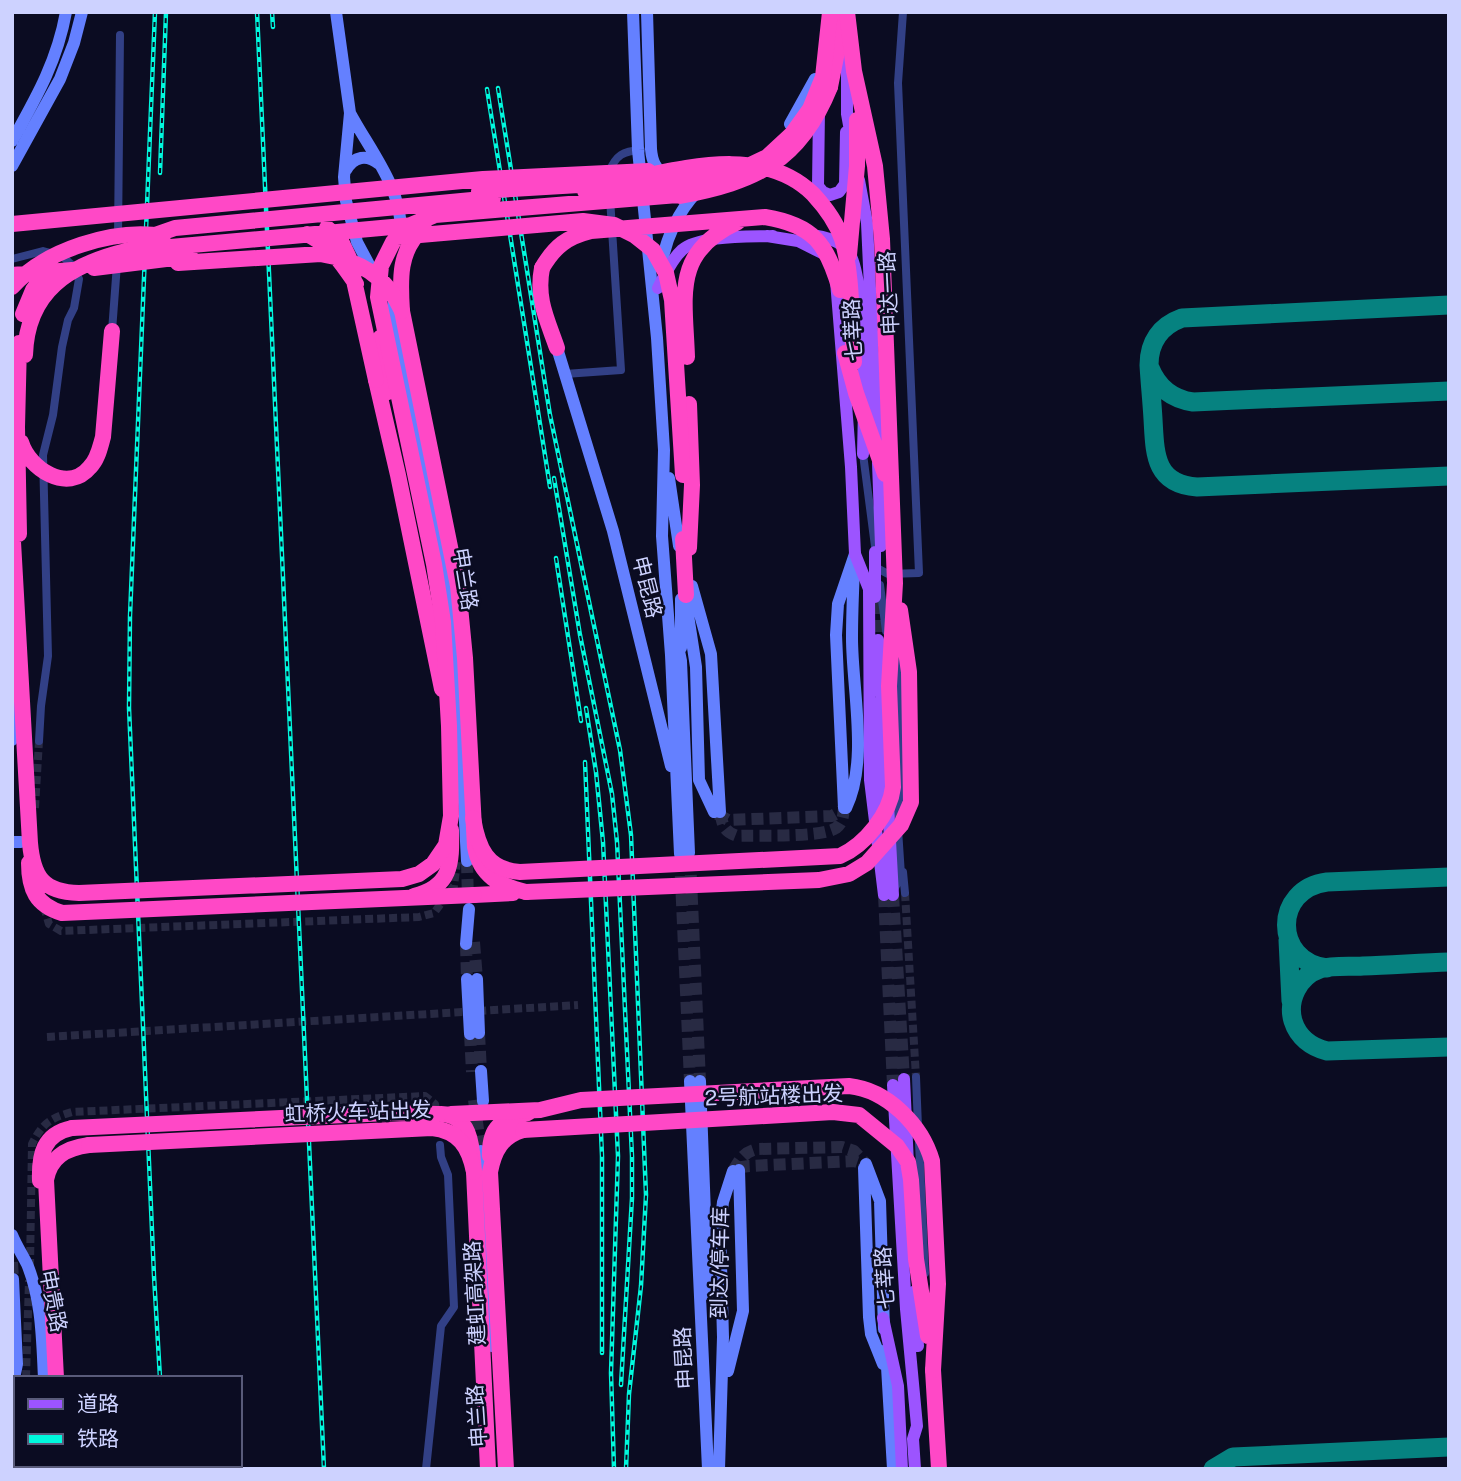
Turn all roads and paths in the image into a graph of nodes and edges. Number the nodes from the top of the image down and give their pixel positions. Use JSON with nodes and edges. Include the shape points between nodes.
{"nodes":[{"id":1,"x":66,"y":12,"type":"edge"},
{"id":2,"x":82,"y":12,"type":"edge"},
{"id":3,"x":336,"y":12,"type":"edge"},
{"id":4,"x":633,"y":12,"type":"edge"},
{"id":5,"x":647,"y":12,"type":"edge"},
{"id":6,"x":824,"y":12,"type":"edge"},
{"id":7,"x":830,"y":12,"type":"edge"},
{"id":8,"x":840,"y":12,"type":"edge"},
{"id":9,"x":848,"y":12,"type":"edge"},
{"id":10,"x":903,"y":12,"type":"edge"},
{"id":11,"x":120,"y":35,"type":"dead end"},
{"id":12,"x":820,"y":69,"type":"junction"},
{"id":13,"x":854,"y":71,"type":"junction"},
{"id":14,"x":350,"y":113,"type":"junction"},
{"id":15,"x":847,"y":114,"type":"junction"},
{"id":16,"x":12,"y":141,"type":"edge"},
{"id":17,"x":645,"y":150,"type":"junction"},
{"id":18,"x":380,"y":164,"type":"junction"},
{"id":19,"x":12,"y":166,"type":"edge"},
{"id":20,"x":668,"y":171,"type":"junction"},
{"id":21,"x":770,"y":171,"type":"junction"},
{"id":22,"x":344,"y":177,"type":"junction"},
{"id":23,"x":723,"y":177,"type":"junction"},
{"id":24,"x":690,"y":194,"type":"junction"},
{"id":25,"x":486,"y":199,"type":"junction"},
{"id":26,"x":233,"y":202,"type":"junction"},
{"id":27,"x":323,"y":214,"type":"junction"},
{"id":28,"x":747,"y":218,"type":"junction"},
{"id":29,"x":12,"y":224,"type":"edge"},
{"id":30,"x":155,"y":235,"type":"junction"},
{"id":31,"x":767,"y":236,"type":"junction"},
{"id":32,"x":400,"y":243,"type":"junction"},
{"id":33,"x":70,"y":249,"type":"junction"},
{"id":34,"x":364,"y":256,"type":"junction"},
{"id":35,"x":12,"y":259,"type":"edge"},
{"id":36,"x":126,"y":265,"type":"junction"},
{"id":37,"x":848,"y":268,"type":"junction"},
{"id":38,"x":12,"y":275,"type":"edge"},
{"id":39,"x":356,"y":284,"type":"junction"},
{"id":40,"x":12,"y":287,"type":"edge"},
{"id":41,"x":658,"y":288,"type":"junction"},
{"id":42,"x":840,"y":290,"type":"junction"},
{"id":43,"x":378,"y":297,"type":"junction"},
{"id":44,"x":397,"y":309,"type":"junction"},
{"id":45,"x":112,"y":331,"type":"joint"},
{"id":46,"x":368,"y":337,"type":"junction"},
{"id":47,"x":657,"y":338,"type":"junction"},
{"id":48,"x":556,"y":348,"type":"joint"},
{"id":49,"x":25,"y":355,"type":"joint"},
{"id":50,"x":854,"y":362,"type":"joint"},
{"id":51,"x":565,"y":374,"type":"junction"},
{"id":52,"x":385,"y":379,"type":"junction"},
{"id":53,"x":855,"y":417,"type":"junction"},
{"id":54,"x":17,"y":427,"type":"junction"},
{"id":55,"x":664,"y":450,"type":"junction"},
{"id":56,"x":863,"y":454,"type":"junction"},
{"id":57,"x":851,"y":467,"type":"junction"},
{"id":58,"x":13,"y":476,"type":"edge"},
{"id":59,"x":892,"y":502,"type":"junction"},
{"id":60,"x":684,"y":522,"type":"junction"},
{"id":61,"x":12,"y":524,"type":"edge"},
{"id":62,"x":12,"y":539,"type":"edge"},
{"id":63,"x":689,"y":548,"type":"junction"},
{"id":64,"x":878,"y":550,"type":"junction"},
{"id":65,"x":855,"y":554,"type":"junction"},
{"id":66,"x":877,"y":568,"type":"junction"},
{"id":67,"x":681,"y":578,"type":"junction"},
{"id":68,"x":898,"y":578,"type":"junction"},
{"id":69,"x":17,"y":593,"type":"junction"},
{"id":70,"x":686,"y":595,"type":"junction"},
{"id":71,"x":666,"y":597,"type":"junction"},
{"id":72,"x":438,"y":627,"type":"dead end"},
{"id":73,"x":893,"y":660,"type":"junction"},
{"id":74,"x":681,"y":661,"type":"junction"},
{"id":75,"x":878,"y":685,"type":"dead end"},
{"id":76,"x":12,"y":705,"type":"edge"},
{"id":77,"x":449,"y":726,"type":"junction"},
{"id":78,"x":12,"y":740,"type":"edge"},
{"id":79,"x":39,"y":741,"type":"tunnel mouth"},
{"id":80,"x":898,"y":777,"type":"dead end"},
{"id":81,"x":451,"y":816,"type":"junction"},
{"id":82,"x":473,"y":818,"type":"junction"},
{"id":83,"x":901,"y":835,"type":"dead end"},
{"id":84,"x":679,"y":840,"type":"junction"},
{"id":85,"x":21,"y":842,"type":"edge"},
{"id":86,"x":467,"y":861,"type":"tunnel mouth"},
{"id":87,"x":526,"y":892,"type":"junction"},
{"id":88,"x":894,"y":894,"type":"junction"},
{"id":89,"x":408,"y":897,"type":"junction"},
{"id":90,"x":469,"y":909,"type":"tunnel mouth"},
{"id":91,"x":470,"y":943,"type":"tunnel mouth"},
{"id":92,"x":472,"y":979,"type":"tunnel mouth"},
{"id":93,"x":475,"y":1034,"type":"tunnel mouth"},
{"id":94,"x":477,"y":1071,"type":"tunnel mouth"},
{"id":95,"x":904,"y":1080,"type":"junction"},
{"id":96,"x":478,"y":1100,"type":"tunnel mouth"},
{"id":97,"x":540,"y":1110,"type":"junction"},
{"id":98,"x":451,"y":1114,"type":"junction"},
{"id":99,"x":523,"y":1130,"type":"joint"},
{"id":100,"x":440,"y":1145,"type":"dead end"},
{"id":101,"x":481,"y":1151,"type":"tunnel mouth"},
{"id":102,"x":482,"y":1172,"type":"junction"},
{"id":103,"x":46,"y":1206,"type":"junction"},
{"id":104,"x":12,"y":1235,"type":"edge"},
{"id":105,"x":696,"y":1246,"type":"junction"},
{"id":106,"x":13,"y":1279,"type":"edge"},
{"id":107,"x":708,"y":1281,"type":"junction"},
{"id":108,"x":906,"y":1309,"type":"junction"},
{"id":109,"x":933,"y":1370,"type":"junction"},
{"id":110,"x":16,"y":1376,"type":"edge"},
{"id":111,"x":44,"y":1376,"type":"edge"},
{"id":112,"x":56,"y":1376,"type":"edge"},
{"id":113,"x":894,"y":1387,"type":"junction"},
{"id":114,"x":721,"y":1397,"type":"junction"},
{"id":115,"x":900,"y":1416,"type":"junction"},
{"id":116,"x":917,"y":1426,"type":"junction"},
{"id":117,"x":426,"y":1469,"type":"edge"},
{"id":118,"x":488,"y":1469,"type":"edge"},
{"id":119,"x":500,"y":1469,"type":"edge"},
{"id":120,"x":506,"y":1469,"type":"edge"},
{"id":121,"x":708,"y":1469,"type":"edge"},
{"id":122,"x":717,"y":1469,"type":"edge"},
{"id":123,"x":894,"y":1469,"type":"edge"},
{"id":124,"x":902,"y":1469,"type":"edge"},
{"id":125,"x":913,"y":1469,"type":"edge"},
{"id":126,"x":933,"y":1469,"type":"edge"},
{"id":127,"x":939,"y":1469,"type":"edge"}],
"edges":[{"from":1,"to":16,"type":"main road","via":[[49,74]]},
{"from":2,"to":19,"type":"main road","via":[[60,79]]},
{"from":3,"to":14,"type":"main road","name":"申兰路"},
{"from":4,"to":17,"type":"main road","name":"申昆路"},
{"from":5,"to":17,"type":"main road","name":"申昆路"},
{"from":6,"to":12,"type":"main road","name":"七莘路"},
{"from":7,"to":25,"type":"highway","bridge":true,"via":[[823,77],[810,109],[767,157],[727,176]]},
{"from":8,"to":24,"type":"highway","bridge":true,"via":[[830,88],[805,135],[757,174]]},
{"from":9,"to":13,"type":"highway","bridge":true},
{"from":9,"to":15,"type":"main road","name":"七莘路"},
{"from":10,"to":68,"type":"street","name":"申达一路","via":[[898,83],[919,573]]},
{"from":11,"to":45,"type":"street"},
{"from":12,"to":15,"type":"main road","name":"七莘路","via":[[818,186],[830,195],[845,184]]},
{"from":12,"to":23,"type":"main road","via":[[795,118],[771,148],[747,168]]},
{"from":13,"to":37,"type":"highway","bridge":true,"via":[[858,134]]},
{"from":13,"to":59,"type":"highway","bridge":true,"via":[[880,204]]},
{"from":14,"to":18,"type":"main road","name":"申兰路"},
{"from":14,"to":22,"type":"main road","name":"申兰路"},
{"from":15,"to":64,"type":"main road","name":"七莘路","via":[[867,223]]},
{"from":17,"to":23,"type":"main road","via":[[657,170],[672,179]]},
{"from":17,"to":47,"type":"main road","name":"申昆路"},
{"from":17,"to":51,"type":"street","via":[[625,150],[609,170],[621,370]]},
{"from":18,"to":22,"type":"main road","via":[[372,158],[353,160]]},
{"from":18,"to":32,"type":"main road","name":"申兰路","via":[[398,201]]},
{"from":20,"to":21,"type":"highway","bridge":true,"via":[[746,164]]},
{"from":20,"to":26,"type":"highway","bridge":true,"via":[[483,179]]},
{"from":20,"to":27,"type":"highway","bridge":true,"via":[[612,183],[408,196]]},
{"from":21,"to":37,"type":"highway","bridge":true,"via":[[801,183],[827,208],[842,238]]},
{"from":21,"to":42,"type":"highway","bridge":true,"via":[[818,213],[834,241]]},
{"from":22,"to":34,"type":"main road","name":"申兰路","via":[[350,223]]},
{"from":23,"to":41,"type":"main road","via":[[700,188],[684,207],[670,235]]},
{"from":24,"to":43,"type":"highway","bridge":true,"via":[[435,215],[411,225],[393,243],[382,266]]},
{"from":24,"to":49,"type":"highway","bridge":true,"via":[[611,208],[126,251],[97,258],[62,276],[50,288],[33,316]]},
{"from":25,"to":27,"type":"highway","bridge":true},
{"from":25,"to":44,"type":"highway","bridge":true,"via":[[453,208],[419,232],[405,253]]},
{"from":26,"to":29,"type":"highway","bridge":true},
{"from":26,"to":39,"type":"highway","bridge":true,"via":[[287,207],[318,220],[340,239]]},
{"from":27,"to":30,"type":"highway","bridge":true,"via":[[175,228]]},
{"from":28,"to":42,"type":"highway","bridge":true,"via":[[785,220],[804,229],[832,262]]},
{"from":28,"to":48,"type":"highway","bridge":true,"via":[[571,236],[552,250],[538,286]]},
{"from":28,"to":63,"type":"highway","bridge":true,"via":[[718,231],[688,267]]},
{"from":30,"to":33,"type":"highway","bridge":true},
{"from":30,"to":39,"type":"highway","bridge":true,"via":[[175,238],[269,229],[308,234],[336,254]]},
{"from":31,"to":41,"type":"main road","via":[[699,241],[683,249]]},
{"from":31,"to":56,"type":"main road","via":[[794,234],[834,241],[848,250],[856,267]]},
{"from":31,"to":57,"type":"main road","via":[[815,248],[825,254],[832,268],[839,289]]},
{"from":32,"to":34,"type":"main road","via":[[385,260]]},
{"from":32,"to":44,"type":"main road","name":"申兰路"},
{"from":33,"to":40,"type":"highway","bridge":true,"via":[[38,263]]},
{"from":33,"to":54,"type":"highway","bridge":true,"via":[[33,290],[23,317]]},
{"from":34,"to":44,"type":"main road","name":"申兰路"},
{"from":35,"to":79,"type":"street","via":[[43,251],[62,257],[79,279],[43,455],[48,656]]},
{"from":36,"to":38,"type":"highway","bridge":true},
{"from":36,"to":44,"type":"highway","bridge":true,"via":[[321,254],[364,266],[388,287]]},
{"from":36,"to":60,"type":"highway","bridge":true,"via":[[200,254],[583,221],[614,225],[653,250],[666,273],[675,328]]},
{"from":37,"to":50,"type":"highway","bridge":true},
{"from":39,"to":46,"type":"highway","bridge":true},
{"from":41,"to":47,"type":"main road"},
{"from":42,"to":59,"type":"highway","bridge":true,"via":[[848,368],[881,457]]},
{"from":43,"to":52,"type":"highway","bridge":true},
{"from":43,"to":77,"type":"highway","bridge":true,"via":[[434,564],[443,622]]},
{"from":44,"to":82,"type":"highway","via":[[458,586]]},
{"from":44,"to":86,"type":"main road","name":"申兰路","via":[[449,585]]},
{"from":45,"to":54,"type":"highway","bridge":true,"via":[[103,437],[90,468],[79,476],[48,475],[25,455]]},
{"from":46,"to":52,"type":"highway","bridge":true},
{"from":46,"to":77,"type":"highway","bridge":true},
{"from":47,"to":55,"type":"main road","name":"申昆路"},
{"from":48,"to":51,"type":"main road","name":"申昆路"},
{"from":49,"to":58,"type":"main road","via":[[24,425]]},
{"from":50,"to":53,"type":"main road"},
{"from":51,"to":84,"type":"main road","name":"申昆路","via":[[613,531],[673,772]]},
{"from":52,"to":72,"type":"highway"},
{"from":53,"to":56,"type":"main road"},
{"from":53,"to":57,"type":"main road"},
{"from":54,"to":69,"type":"highway","bridge":true},
{"from":55,"to":67,"type":"main road","name":"申昆路","via":[[679,532]]},
{"from":55,"to":71,"type":"main road","name":"申昆路"},
{"from":56,"to":64,"type":"street"},
{"from":57,"to":65,"type":"main road"},
{"from":58,"to":62,"type":"main road"},
{"from":59,"to":68,"type":"highway","bridge":true},
{"from":60,"to":63,"type":"highway"},
{"from":60,"to":70,"type":"highway"},
{"from":61,"to":69,"type":"highway","bridge":true},
{"from":63,"to":70,"type":"main road","name":"申昆路","via":[[690,581],[711,654],[717,812],[699,780],[696,667]]},
{"from":64,"to":66,"type":"street"},
{"from":64,"to":88,"type":"main road","name":"七莘路","via":[[875,600]]},
{"from":65,"to":65,"type":"main road","via":[[856,776],[845,808],[836,635],[838,604]]},
{"from":65,"to":88,"type":"main road","via":[[869,589],[870,780]]},
{"from":66,"to":68,"type":"street"},
{"from":66,"to":73,"type":"street"},
{"from":67,"to":70,"type":"main road","name":"申昆路"},
{"from":67,"to":74,"type":"main road"},
{"from":68,"to":73,"type":"street","via":[[888,583],[897,628]]},
{"from":68,"to":82,"type":"highway","bridge":true,"via":[[889,686],[892,795],[877,822],[849,852],[818,858],[507,871],[484,852]]},
{"from":68,"to":87,"type":"highway","bridge":true,"via":[[909,672],[911,802],[901,825],[867,863],[849,874],[819,880]]},
{"from":69,"to":85,"type":"highway","bridge":true},
{"from":71,"to":74,"type":"main road","name":"申昆路"},
{"from":71,"to":84,"type":"main road","name":"申昆路"},
{"from":73,"to":80,"type":"street"},
{"from":73,"to":88,"type":"street","via":[[902,798],[897,814],[901,874]]},
{"from":74,"to":84,"type":"main road","name":"申昆路","via":[[685,853]]},
{"from":75,"to":88,"type":"main road"},
{"from":76,"to":78,"type":"main road"},
{"from":77,"to":81,"type":"highway","bridge":true},
{"from":81,"to":85,"type":"highway","bridge":true,"via":[[446,845],[433,864],[402,879],[70,893],[51,887],[37,875]]},
{"from":81,"to":89,"type":"highway","bridge":true,"via":[[447,873],[430,891]]},
{"from":82,"to":87,"type":"highway","bridge":true,"via":[[476,855],[483,868],[502,886]]},
{"from":83,"to":88,"type":"street"},
{"from":85,"to":89,"type":"highway","bridge":true,"via":[[30,886],[45,906],[62,913]]},
{"from":87,"to":89,"type":"highway","bridge":true},
{"from":90,"to":91,"type":"main road"},
{"from":92,"to":93,"type":"main road"},
{"from":94,"to":96,"type":"main road"},
{"from":95,"to":108,"type":"main road","name":"七莘路"},
{"from":95,"to":116,"type":"main road","via":[[922,1399]]},
{"from":95,"to":126,"type":"street"},
{"from":97,"to":98,"type":"highway","bridge":true},
{"from":97,"to":102,"type":"highway","bridge":true,"via":[[496,1127]]},
{"from":97,"to":109,"type":"highway","bridge":true,"via":[[581,1100],[849,1086],[878,1093],[921,1134],[932,1161],[938,1284]]},
{"from":98,"to":102,"type":"highway","bridge":true,"via":[[468,1131]]},
{"from":98,"to":103,"type":"highway","bridge":true,"via":[[72,1128],[53,1135],[42,1149],[41,1190]]},
{"from":99,"to":102,"type":"highway","name":"建虹高架路","via":[[500,1143]]},
{"from":99,"to":109,"type":"highway","name":"2号航站楼出发","bridge":true,"via":[[833,1112],[859,1115],[897,1146],[908,1162],[916,1259]]},
{"from":100,"to":117,"type":"street","via":[[448,1175],[454,1307],[442,1326]]},
{"from":101,"to":119,"type":"main road","name":"申兰路"},
{"from":102,"to":103,"type":"highway","name":"虹桥火车站出发","bridge":true,"via":[[458,1137],[432,1128],[89,1145],[70,1148],[50,1165]]},
{"from":102,"to":118,"type":"highway","name":"虹桥火车站出发"},
{"from":102,"to":120,"type":"highway","name":"建虹高架路"},
{"from":103,"to":112,"type":"highway"},
{"from":104,"to":111,"type":"main road","name":"申贵路","via":[[37,1298]]},
{"from":105,"to":107,"type":"main road","name":"申昆路"},
{"from":105,"to":107,"type":"main road","name":"申昆路","via":[[695,1081]]},
{"from":105,"to":121,"type":"main road","name":"申昆路"},
{"from":106,"to":110,"type":"main road","name":"申贵路"},
{"from":107,"to":122,"type":"main road","name":"申昆路"},
{"from":108,"to":113,"type":"main road"},
{"from":108,"to":116,"type":"main road","name":"七莘路"},
{"from":109,"to":127,"type":"highway","name":"2号航站楼出发"},
{"from":113,"to":113,"type":"main road","via":[[883,1318],[880,1201],[864,1164],[869,1317]]},
{"from":113,"to":115,"type":"main road"},
{"from":113,"to":123,"type":"main road"},
{"from":114,"to":114,"type":"main road","name":"到达/停车库","via":[[720,1227],[723,1202],[736,1170],[743,1311]]},
{"from":114,"to":122,"type":"main road","name":"到达/停车库"},
{"from":115,"to":124,"type":"main road"},
{"from":115,"to":125,"type":"main road"},
{"from":116,"to":125,"type":"main road","name":"七莘路"}]}
